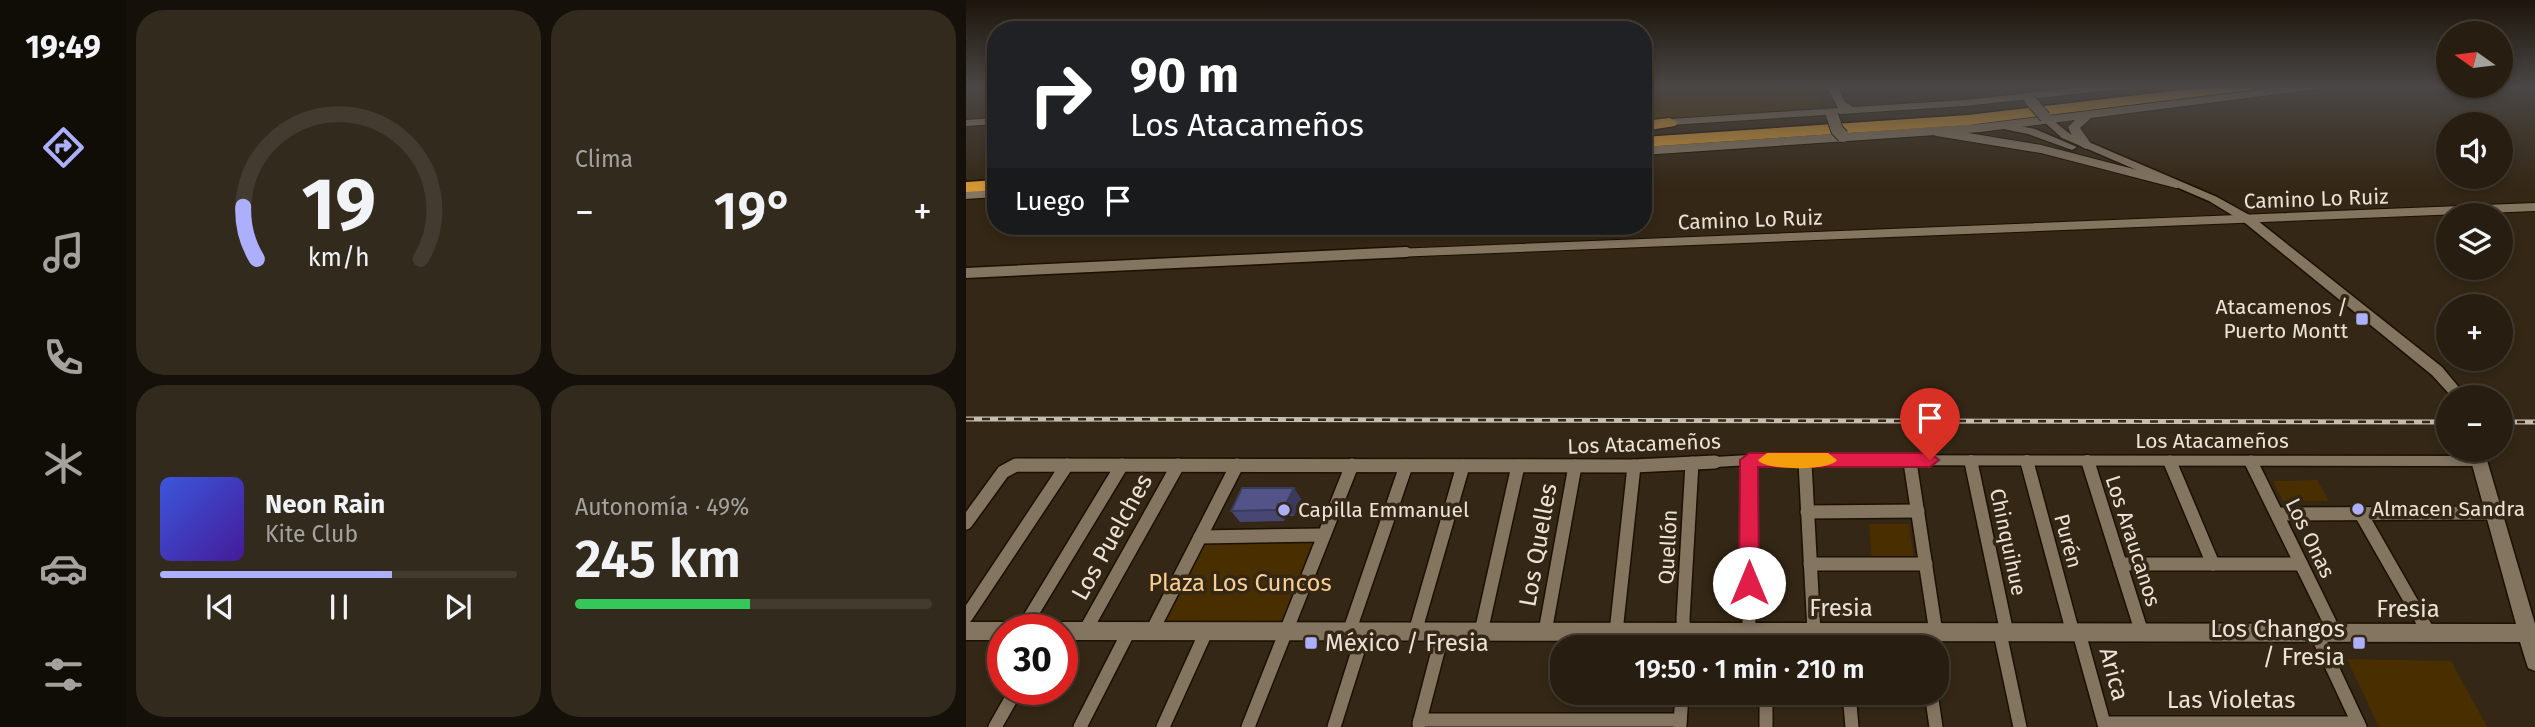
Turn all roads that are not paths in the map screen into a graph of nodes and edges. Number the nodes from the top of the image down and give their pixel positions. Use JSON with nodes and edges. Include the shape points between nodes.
{"nodes":[{"id":1,"x":1725,"y":120,"type":"edge"},
{"id":2,"x":1833,"y":120,"type":"edge"},
{"id":3,"x":1835,"y":120,"type":"edge"},
{"id":4,"x":1964,"y":120,"type":"edge"},
{"id":5,"x":2037,"y":120,"type":"edge"},
{"id":6,"x":2049,"y":120,"type":"edge"},
{"id":7,"x":2082,"y":120,"type":"edge"},
{"id":8,"x":987,"y":122,"type":"edge"},
{"id":9,"x":966,"y":123,"type":"edge"},
{"id":10,"x":1670,"y":123,"type":"joint"},
{"id":11,"x":1652,"y":124,"type":"edge"},
{"id":12,"x":2004,"y":126,"type":"junction"},
{"id":13,"x":1652,"y":132,"type":"edge"},
{"id":14,"x":1937,"y":132,"type":"junction"},
{"id":15,"x":1847,"y":137,"type":"junction"},
{"id":16,"x":1652,"y":141,"type":"edge"},
{"id":17,"x":2086,"y":145,"type":"junction"},
{"id":18,"x":1652,"y":150,"type":"edge"},
{"id":19,"x":2138,"y":168,"type":"junction"},
{"id":20,"x":987,"y":175,"type":"edge"},
{"id":21,"x":966,"y":176,"type":"edge"},
{"id":22,"x":2176,"y":184,"type":"junction"},
{"id":23,"x":987,"y":186,"type":"edge"},
{"id":24,"x":966,"y":187,"type":"edge"},
{"id":25,"x":987,"y":194,"type":"edge"},
{"id":26,"x":966,"y":195,"type":"edge"},
{"id":27,"x":2535,"y":207,"type":"edge"},
{"id":28,"x":2249,"y":220,"type":"junction"},
{"id":29,"x":966,"y":273,"type":"edge"},
{"id":30,"x":2449,"y":385,"type":"edge"},
{"id":31,"x":2436,"y":456,"type":"edge"},
{"id":32,"x":1749,"y":460,"type":"junction"},
{"id":33,"x":1805,"y":460,"type":"junction"},
{"id":34,"x":1910,"y":460,"type":"junction"},
{"id":35,"x":1971,"y":460,"type":"junction"},
{"id":36,"x":2027,"y":460,"type":"junction"},
{"id":37,"x":2087,"y":460,"type":"junction"},
{"id":38,"x":2170,"y":460,"type":"junction"},
{"id":39,"x":2250,"y":461,"type":"junction"},
{"id":40,"x":2479,"y":462,"type":"edge"},
{"id":41,"x":1692,"y":463,"type":"junction"},
{"id":42,"x":1067,"y":465,"type":"junction"},
{"id":43,"x":1122,"y":465,"type":"junction"},
{"id":44,"x":1178,"y":465,"type":"junction"},
{"id":45,"x":1237,"y":465,"type":"junction"},
{"id":46,"x":1352,"y":466,"type":"junction"},
{"id":47,"x":1406,"y":466,"type":"junction"},
{"id":48,"x":1463,"y":466,"type":"junction"},
{"id":49,"x":1518,"y":466,"type":"junction"},
{"id":50,"x":1575,"y":466,"type":"junction"},
{"id":51,"x":1634,"y":466,"type":"junction"},
{"id":52,"x":1918,"y":511,"type":"junction"},
{"id":53,"x":1807,"y":512,"type":"junction"},
{"id":54,"x":2493,"y":513,"type":"junction"},
{"id":55,"x":2277,"y":514,"type":"junction"},
{"id":56,"x":2361,"y":514,"type":"junction"},
{"id":57,"x":966,"y":523,"type":"edge"},
{"id":58,"x":1324,"y":535,"type":"junction"},
{"id":59,"x":1200,"y":537,"type":"junction"},
{"id":60,"x":1810,"y":564,"type":"junction"},
{"id":61,"x":1926,"y":564,"type":"junction"},
{"id":62,"x":2120,"y":564,"type":"junction"},
{"id":63,"x":2213,"y":564,"type":"junction"},
{"id":64,"x":2301,"y":564,"type":"junction"},
{"id":65,"x":1032,"y":614,"type":"edge"},
{"id":66,"x":967,"y":629,"type":"edge"},
{"id":67,"x":987,"y":630,"type":"edge"},
{"id":68,"x":1078,"y":631,"type":"edge"},
{"id":69,"x":1084,"y":631,"type":"junction"},
{"id":70,"x":1129,"y":631,"type":"junction"},
{"id":71,"x":1152,"y":631,"type":"junction"},
{"id":72,"x":1206,"y":632,"type":"junction"},
{"id":73,"x":1285,"y":632,"type":"junction"},
{"id":74,"x":1357,"y":632,"type":"junction"},
{"id":75,"x":1415,"y":632,"type":"junction"},
{"id":76,"x":1443,"y":632,"type":"junction"},
{"id":77,"x":1481,"y":632,"type":"junction"},
{"id":78,"x":1545,"y":632,"type":"junction"},
{"id":79,"x":1616,"y":632,"type":"junction"},
{"id":80,"x":1814,"y":632,"type":"junction"},
{"id":81,"x":2004,"y":633,"type":"junction"},
{"id":82,"x":2076,"y":633,"type":"junction"},
{"id":83,"x":2142,"y":633,"type":"junction"},
{"id":84,"x":2326,"y":633,"type":"junction"},
{"id":85,"x":2429,"y":633,"type":"junction"},
{"id":86,"x":2531,"y":633,"type":"edge"},
{"id":87,"x":1642,"y":635,"type":"edge"},
{"id":88,"x":1684,"y":635,"type":"edge"},
{"id":89,"x":1760,"y":635,"type":"edge"},
{"id":90,"x":1782,"y":635,"type":"edge"},
{"id":91,"x":1826,"y":635,"type":"edge"},
{"id":92,"x":1928,"y":635,"type":"edge"},
{"id":93,"x":1949,"y":636,"type":"edge"},
{"id":94,"x":2535,"y":662,"type":"edge"},
{"id":95,"x":1007,"y":705,"type":"edge"},
{"id":96,"x":1681,"y":705,"type":"edge"},
{"id":97,"x":1766,"y":705,"type":"edge"},
{"id":98,"x":1850,"y":705,"type":"edge"},
{"id":99,"x":1933,"y":705,"type":"edge"},
{"id":100,"x":1680,"y":723,"type":"edge"},
{"id":101,"x":1419,"y":724,"type":"edge"},
{"id":102,"x":2104,"y":725,"type":"edge"},
{"id":103,"x":2359,"y":725,"type":"edge"},
{"id":104,"x":995,"y":727,"type":"edge"},
{"id":105,"x":1080,"y":727,"type":"edge"},
{"id":106,"x":1163,"y":727,"type":"edge"},
{"id":107,"x":1248,"y":727,"type":"edge"},
{"id":108,"x":1334,"y":727,"type":"edge"},
{"id":109,"x":1766,"y":727,"type":"edge"},
{"id":110,"x":1852,"y":727,"type":"edge"},
{"id":111,"x":1936,"y":727,"type":"edge"},
{"id":112,"x":2020,"y":727,"type":"edge"}],
"edges":[{"from":1,"to":10,"type":"main road"},
{"from":2,"to":15,"type":"main road","bridge":true},
{"from":3,"to":13,"type":"highway"},
{"from":4,"to":16,"type":"highway"},
{"from":5,"to":12,"type":"main road"},
{"from":6,"to":17,"type":"street","via":[[2066,136]]},
{"from":7,"to":17,"type":"main road","via":[[2074,127]]},
{"from":8,"to":9,"type":"main road"},
{"from":10,"to":11,"type":"highway"},
{"from":12,"to":14,"type":"main road"},
{"from":12,"to":19,"type":"street","via":[[2032,131]]},
{"from":14,"to":15,"type":"main road"},
{"from":14,"to":22,"type":"street","via":[[2041,149]]},
{"from":15,"to":18,"type":"main road"},
{"from":17,"to":19,"type":"street"},
{"from":19,"to":22,"type":"street"},
{"from":20,"to":21,"type":"highway"},
{"from":22,"to":28,"type":"street"},
{"from":23,"to":24,"type":"highway"},
{"from":25,"to":26,"type":"main road"},
{"from":27,"to":28,"type":"street","name":"Camino Lo Ruiz"},
{"from":28,"to":29,"type":"street","name":"Camino Lo Ruiz","via":[[1503,247]]},
{"from":28,"to":30,"type":"street"},
{"from":31,"to":39,"type":"street","name":"Los Atacameños"},
{"from":32,"to":33,"type":"street","name":"Los Atacameños"},
{"from":32,"to":41,"type":"street","name":"Los Atacameños"},
{"from":32,"to":89,"type":"street"},
{"from":33,"to":34,"type":"street","name":"Los Atacameños"},
{"from":33,"to":53,"type":"street"},
{"from":34,"to":35,"type":"street","name":"Los Atacameños"},
{"from":34,"to":52,"type":"street"},
{"from":35,"to":36,"type":"street","name":"Los Atacameños"},
{"from":35,"to":81,"type":"street","name":"Chinquihue"},
{"from":36,"to":37,"type":"street","name":"Los Atacameños"},
{"from":36,"to":82,"type":"street","name":"Purén"},
{"from":37,"to":38,"type":"street","name":"Los Atacameños"},
{"from":37,"to":62,"type":"street","name":"Los Araucanos"},
{"from":38,"to":39,"type":"street","name":"Los Atacameños"},
{"from":38,"to":63,"type":"street"},
{"from":39,"to":55,"type":"street","name":"Los Onas"},
{"from":40,"to":54,"type":"street"},
{"from":41,"to":51,"type":"street","name":"Los Atacameños"},
{"from":41,"to":88,"type":"street","name":"Quellón"},
{"from":42,"to":43,"type":"street","name":"Los Atacameños"},
{"from":42,"to":57,"type":"street","name":"Los Atacameños","via":[[1010,467]]},
{"from":42,"to":66,"type":"street"},
{"from":43,"to":44,"type":"street","name":"Los Atacameños"},
{"from":43,"to":65,"type":"street"},
{"from":44,"to":45,"type":"street","name":"Los Atacameños"},
{"from":44,"to":69,"type":"street","name":"Los Puelches"},
{"from":45,"to":46,"type":"street","name":"Los Atacameños"},
{"from":45,"to":59,"type":"street"},
{"from":46,"to":47,"type":"street","name":"Los Atacameños"},
{"from":46,"to":58,"type":"street"},
{"from":47,"to":48,"type":"street","name":"Los Atacameños"},
{"from":47,"to":74,"type":"street"},
{"from":48,"to":49,"type":"street","name":"Los Atacameños"},
{"from":48,"to":75,"type":"street"},
{"from":49,"to":50,"type":"street","name":"Los Atacameños"},
{"from":49,"to":77,"type":"street"},
{"from":50,"to":51,"type":"street","name":"Los Atacameños"},
{"from":50,"to":78,"type":"street","name":"Los Quelles"},
{"from":51,"to":79,"type":"street"},
{"from":52,"to":53,"type":"street"},
{"from":52,"to":61,"type":"street"},
{"from":53,"to":60,"type":"street"},
{"from":54,"to":56,"type":"street"},
{"from":54,"to":86,"type":"street"},
{"from":55,"to":56,"type":"street"},
{"from":55,"to":64,"type":"street","name":"Los Onas"},
{"from":56,"to":85,"type":"street"},
{"from":58,"to":59,"type":"street"},
{"from":58,"to":73,"type":"street"},
{"from":59,"to":71,"type":"street"},
{"from":60,"to":61,"type":"street"},
{"from":60,"to":80,"type":"street"},
{"from":61,"to":92,"type":"street"},
{"from":62,"to":63,"type":"street"},
{"from":62,"to":83,"type":"street","name":"Los Araucanos"},
{"from":63,"to":64,"type":"street"},
{"from":64,"to":84,"type":"street","name":"Los Onas"},
{"from":66,"to":67,"type":"street"},
{"from":68,"to":69,"type":"street","name":"Fresia"},
{"from":69,"to":70,"type":"street","name":"Fresia"},
{"from":70,"to":71,"type":"street","name":"Fresia"},
{"from":70,"to":105,"type":"street"},
{"from":71,"to":72,"type":"street","name":"Fresia"},
{"from":72,"to":73,"type":"street","name":"Fresia"},
{"from":72,"to":106,"type":"street"},
{"from":73,"to":74,"type":"street","name":"Fresia"},
{"from":73,"to":107,"type":"street"},
{"from":74,"to":75,"type":"street","name":"Fresia"},
{"from":74,"to":108,"type":"street"},
{"from":75,"to":76,"type":"street","name":"Fresia"},
{"from":76,"to":77,"type":"street","name":"Fresia"},
{"from":76,"to":101,"type":"street"},
{"from":77,"to":78,"type":"street","name":"Fresia"},
{"from":78,"to":79,"type":"street","name":"Fresia"},
{"from":79,"to":87,"type":"street","name":"Fresia"},
{"from":80,"to":90,"type":"street","name":"Fresia"},
{"from":80,"to":91,"type":"street","name":"Fresia"},
{"from":81,"to":82,"type":"street","name":"Fresia"},
{"from":81,"to":93,"type":"street","name":"Fresia"},
{"from":81,"to":112,"type":"street","name":"Chinquihue"},
{"from":82,"to":83,"type":"street","name":"Fresia"},
{"from":82,"to":102,"type":"street","name":"Arica"},
{"from":83,"to":84,"type":"street","name":"Fresia"},
{"from":84,"to":85,"type":"street","name":"Fresia"},
{"from":84,"to":103,"type":"street","name":"Los Onas"},
{"from":85,"to":86,"type":"street","name":"Fresia"},
{"from":86,"to":94,"type":"street"},
{"from":95,"to":104,"type":"street"},
{"from":96,"to":100,"type":"street"},
{"from":97,"to":109,"type":"street"},
{"from":98,"to":110,"type":"street"},
{"from":99,"to":111,"type":"street"},
{"from":100,"to":101,"type":"street"},
{"from":102,"to":103,"type":"street","name":"Las Violetas"}]}
